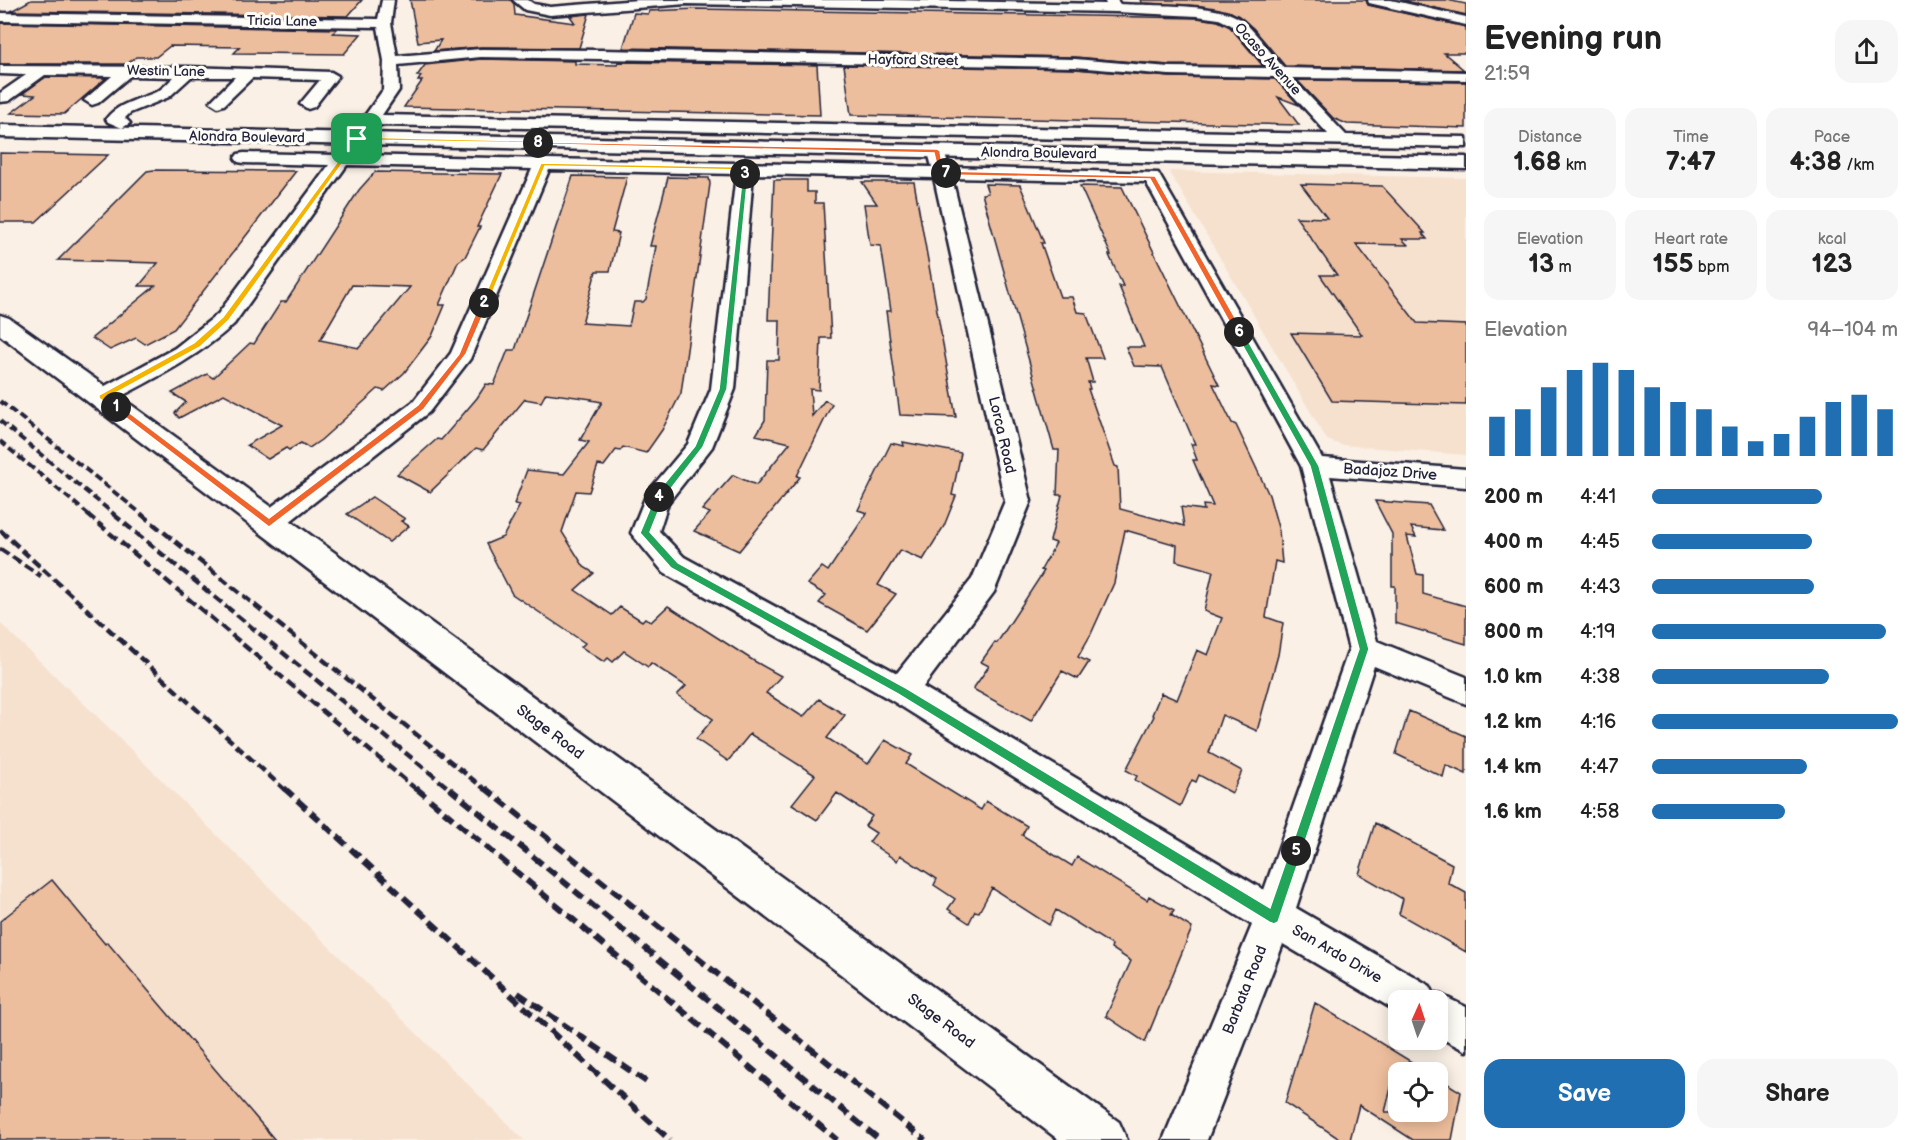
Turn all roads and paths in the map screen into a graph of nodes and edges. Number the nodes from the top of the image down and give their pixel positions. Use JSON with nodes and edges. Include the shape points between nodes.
{"nodes":[{"id":1,"x":387,"y":0,"type":"edge"},
{"id":2,"x":519,"y":0,"type":"edge"},
{"id":3,"x":1374,"y":0,"type":"edge"},
{"id":4,"x":1113,"y":4,"type":"edge"},
{"id":5,"x":0,"y":17,"type":"edge"},
{"id":6,"x":1466,"y":21,"type":"edge"},
{"id":7,"x":384,"y":23,"type":"junction"},
{"id":8,"x":607,"y":36,"type":"dead end"},
{"id":9,"x":600,"y":54,"type":"junction"},
{"id":10,"x":391,"y":61,"type":"junction"},
{"id":11,"x":1417,"y":61,"type":"dead end"},
{"id":12,"x":0,"y":70,"type":"edge"},
{"id":13,"x":42,"y":70,"type":"junction"},
{"id":14,"x":128,"y":70,"type":"junction"},
{"id":15,"x":189,"y":72,"type":"junction"},
{"id":16,"x":1279,"y":72,"type":"junction"},
{"id":17,"x":248,"y":73,"type":"junction"},
{"id":18,"x":1434,"y":75,"type":"junction"},
{"id":19,"x":1466,"y":76,"type":"edge"},
{"id":20,"x":3,"y":98,"type":"dead end"},
{"id":21,"x":92,"y":100,"type":"dead end"},
{"id":22,"x":218,"y":102,"type":"dead end"},
{"id":23,"x":308,"y":104,"type":"dead end"},
{"id":24,"x":371,"y":120,"type":"junction"},
{"id":25,"x":116,"y":128,"type":"junction"},
{"id":26,"x":0,"y":131,"type":"edge"},
{"id":27,"x":357,"y":139,"type":"junction"},
{"id":28,"x":1342,"y":140,"type":"junction"},
{"id":29,"x":1466,"y":142,"type":"edge"},
{"id":30,"x":244,"y":158,"type":"dead end"},
{"id":31,"x":340,"y":160,"type":"junction"},
{"id":32,"x":939,"y":162,"type":"junction"},
{"id":33,"x":1466,"y":162,"type":"edge"},
{"id":34,"x":543,"y":164,"type":"junction"},
{"id":35,"x":745,"y":168,"type":"junction"},
{"id":36,"x":0,"y":323,"type":"edge"},
{"id":37,"x":102,"y":397,"type":"junction"},
{"id":38,"x":1314,"y":466,"type":"junction"},
{"id":39,"x":1466,"y":478,"type":"edge"},
{"id":40,"x":269,"y":523,"type":"junction"},
{"id":41,"x":1364,"y":649,"type":"junction"},
{"id":42,"x":902,"y":691,"type":"junction"},
{"id":43,"x":1466,"y":691,"type":"edge"},
{"id":44,"x":1274,"y":917,"type":"junction"},
{"id":45,"x":1399,"y":990,"type":"edge"},
{"id":46,"x":1448,"y":1019,"type":"edge"},
{"id":47,"x":1466,"y":1030,"type":"edge"},
{"id":48,"x":1101,"y":1140,"type":"edge"},
{"id":49,"x":1185,"y":1140,"type":"edge"}],
"edges":[{"from":1,"to":7,"type":"street"},
{"from":2,"to":4,"type":"street","via":[[550,11],[603,13],[686,0]]},
{"from":3,"to":6,"type":"street"},
{"from":4,"to":16,"type":"street","name":"Ocaso Avenue","via":[[1222,15],[1236,22]]},
{"from":5,"to":7,"type":"street","name":"Tricia Lane"},
{"from":7,"to":10,"type":"street"},
{"from":8,"to":9,"type":"street"},
{"from":9,"to":10,"type":"street","name":"Hayford Street","via":[[481,53]]},
{"from":9,"to":16,"type":"street","name":"Hayford Street","via":[[1076,63],[1169,71]]},
{"from":10,"to":24,"type":"street","via":[[391,90]]},
{"from":11,"to":18,"type":"street"},
{"from":12,"to":13,"type":"street","name":"Westin Lane"},
{"from":13,"to":14,"type":"street","name":"Westin Lane"},
{"from":13,"to":20,"type":"street"},
{"from":14,"to":15,"type":"street","name":"Westin Lane"},
{"from":14,"to":21,"type":"street"},
{"from":15,"to":17,"type":"street","name":"Westin Lane"},
{"from":15,"to":25,"type":"street","via":[[164,94],[165,102],[139,120]]},
{"from":16,"to":18,"type":"street","name":"Hayford Street"},
{"from":16,"to":28,"type":"street","name":"Ocaso Avenue"},
{"from":17,"to":22,"type":"street"},
{"from":17,"to":23,"type":"street","name":"Westin Lane","via":[[331,76]]},
{"from":18,"to":19,"type":"street","name":"Hayford Street"},
{"from":24,"to":27,"type":"street"},
{"from":24,"to":28,"type":"street","name":"Alondra Boulevard"},
{"from":25,"to":26,"type":"main road","name":"Alondra Boulevard"},
{"from":25,"to":27,"type":"main road","name":"Alondra Boulevard"},
{"from":27,"to":31,"type":"street"},
{"from":27,"to":32,"type":"main road","name":"Alondra Boulevard"},
{"from":28,"to":29,"type":"street","name":"Alondra Boulevard"},
{"from":30,"to":31,"type":"street","name":"Alondra Boulevard"},
{"from":31,"to":34,"type":"street","name":"Alondra Boulevard"},
{"from":31,"to":37,"type":"street","via":[[213,332],[197,345]]},
{"from":32,"to":33,"type":"main road","name":"Alondra Boulevard"},
{"from":32,"to":35,"type":"street","name":"Alondra Boulevard"},
{"from":32,"to":38,"type":"street","name":"Alondra Boulevard","via":[[1152,177]]},
{"from":32,"to":42,"type":"street","name":"Lorca Road","via":[[1018,501],[984,584]]},
{"from":34,"to":35,"type":"street","name":"Alondra Boulevard"},
{"from":34,"to":40,"type":"street","via":[[462,354],[421,407]]},
{"from":35,"to":42,"type":"street","name":"San Ardo Drive","via":[[723,389],[699,447],[656,500],[645,533],[674,565]]},
{"from":36,"to":37,"type":"main road","name":"Stage Road"},
{"from":37,"to":40,"type":"main road","name":"Stage Road"},
{"from":38,"to":39,"type":"street","name":"Badajoz Drive"},
{"from":38,"to":41,"type":"street"},
{"from":40,"to":48,"type":"main road","name":"Stage Road"},
{"from":41,"to":43,"type":"street"},
{"from":41,"to":44,"type":"street","name":"Barbata Road"},
{"from":42,"to":44,"type":"street","name":"San Ardo Drive"},
{"from":44,"to":45,"type":"street","name":"San Ardo Drive"},
{"from":44,"to":49,"type":"street","name":"Barbata Road"},
{"from":46,"to":47,"type":"street"}]}
